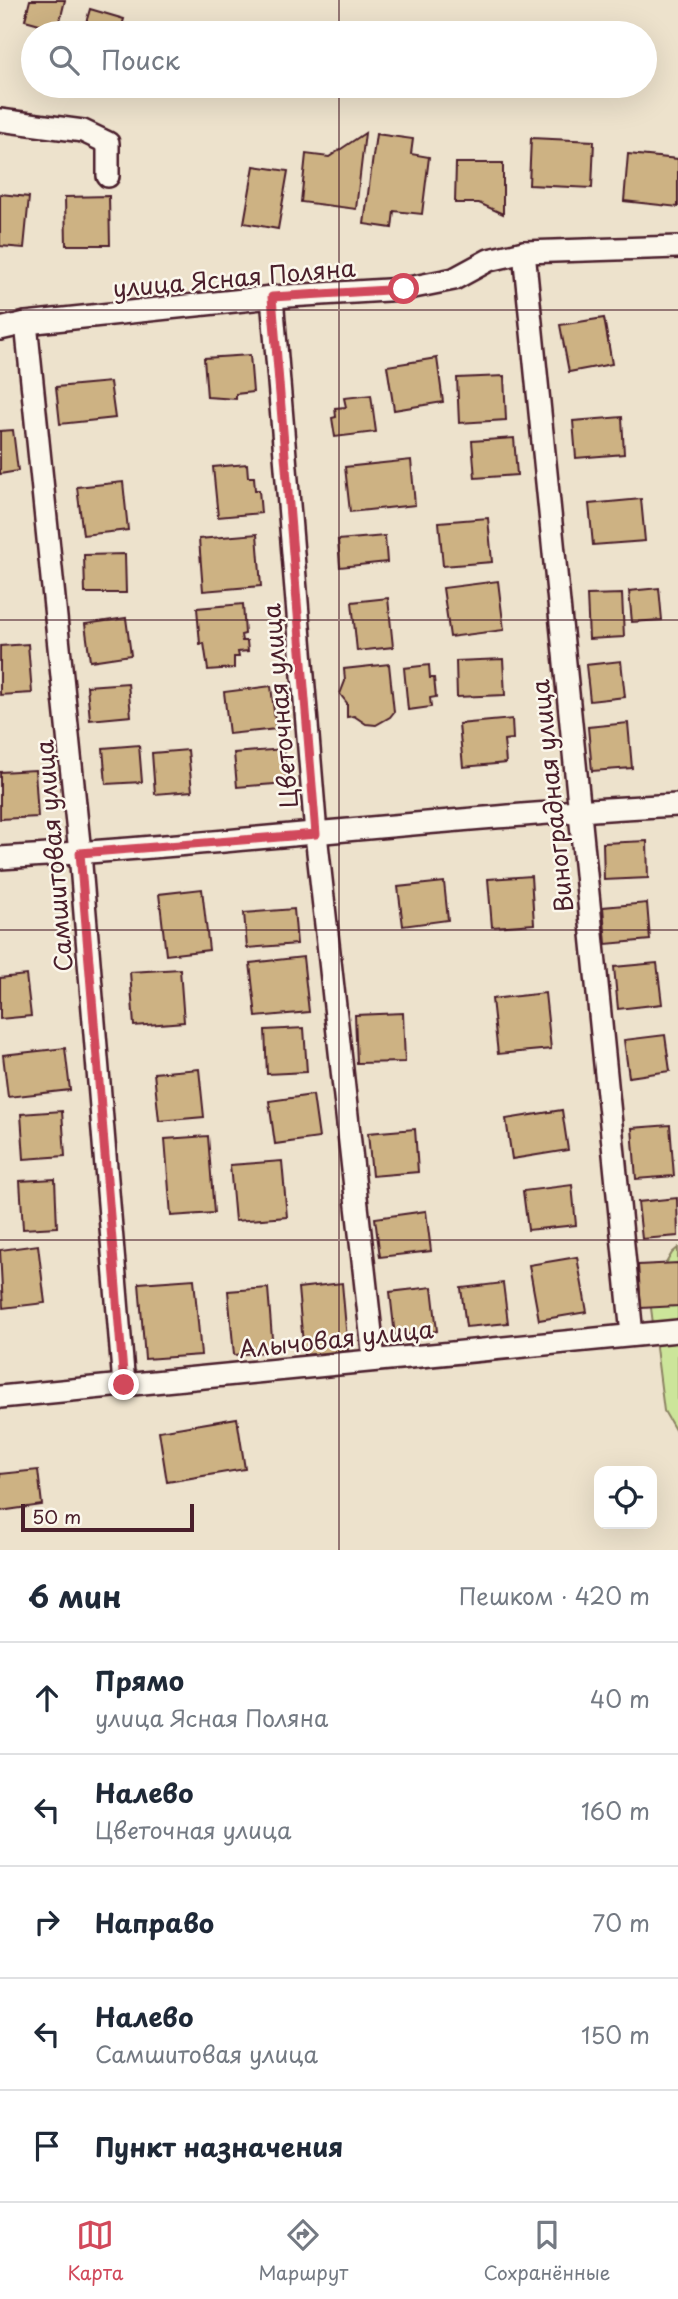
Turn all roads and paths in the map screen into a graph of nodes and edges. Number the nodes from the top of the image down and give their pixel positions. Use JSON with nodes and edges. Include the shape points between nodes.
{"nodes":[{"id":1,"x":0,"y":120,"type":"edge"},
{"id":2,"x":108,"y":176,"type":"dead end"},
{"id":3,"x":678,"y":247,"type":"edge"},
{"id":4,"x":524,"y":252,"type":"junction"},
{"id":5,"x":272,"y":297,"type":"junction"},
{"id":6,"x":26,"y":323,"type":"junction"},
{"id":7,"x":0,"y":328,"type":"edge"},
{"id":8,"x":678,"y":805,"type":"edge"},
{"id":9,"x":579,"y":810,"type":"junction"},
{"id":10,"x":316,"y":834,"type":"junction"},
{"id":11,"x":80,"y":853,"type":"junction"},
{"id":12,"x":0,"y":858,"type":"edge"},
{"id":13,"x":678,"y":1331,"type":"edge"},
{"id":14,"x":632,"y":1335,"type":"junction"},
{"id":15,"x":374,"y":1360,"type":"junction"},
{"id":16,"x":124,"y":1385,"type":"junction"},
{"id":17,"x":0,"y":1397,"type":"edge"}],
"edges":[{"from":1,"to":2,"type":"street","via":[[83,131],[108,143]]},
{"from":3,"to":4,"type":"street","name":"улица Ясная Поляна"},
{"from":4,"to":5,"type":"street","name":"улица Ясная Поляна","via":[[489,260],[454,279],[404,289]]},
{"from":4,"to":9,"type":"street","name":"Виноградная улица"},
{"from":5,"to":6,"type":"street","name":"улица Ясная Поляна"},
{"from":5,"to":10,"type":"street","name":"Цветочная улица"},
{"from":6,"to":7,"type":"street","name":"улица Ясная Поляна"},
{"from":6,"to":11,"type":"street","name":"Самшитовая улица"},
{"from":8,"to":9,"type":"street"},
{"from":9,"to":10,"type":"street"},
{"from":9,"to":14,"type":"street","name":"Виноградная улица"},
{"from":10,"to":11,"type":"street"},
{"from":10,"to":15,"type":"street","name":"Цветочная улица"},
{"from":11,"to":12,"type":"street"},
{"from":11,"to":16,"type":"street","name":"Самшитовая улица"},
{"from":13,"to":14,"type":"street","name":"Алычовая улица"},
{"from":14,"to":15,"type":"street","name":"Алычовая улица"},
{"from":15,"to":16,"type":"street","name":"Алычовая улица"},
{"from":16,"to":17,"type":"street","name":"Алычовая улица"}]}
